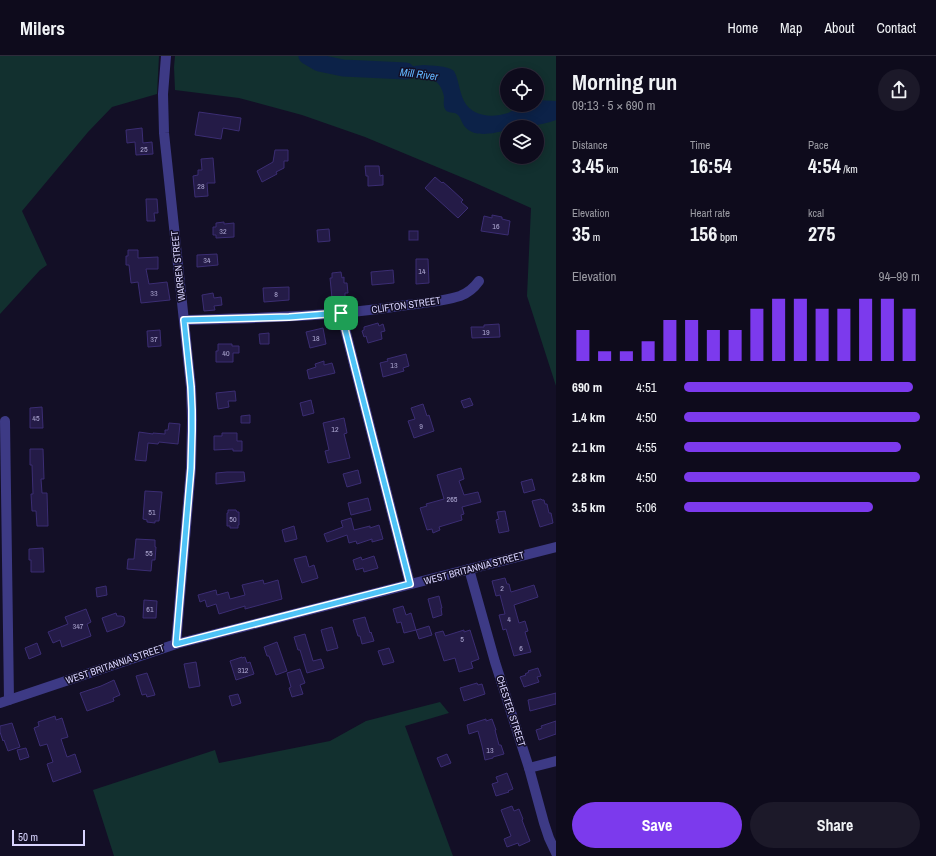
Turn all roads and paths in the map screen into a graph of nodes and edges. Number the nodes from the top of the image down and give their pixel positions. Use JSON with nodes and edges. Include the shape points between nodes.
{"nodes":[{"id":1,"x":166,"y":56,"type":"edge"},
{"id":2,"x":479,"y":281,"type":"dead end"},
{"id":3,"x":341,"y":313,"type":"junction"},
{"id":4,"x":184,"y":320,"type":"junction"},
{"id":5,"x":5,"y":421,"type":"dead end"},
{"id":6,"x":3,"y":468,"type":"edge"},
{"id":7,"x":556,"y":546,"type":"edge"},
{"id":8,"x":469,"y":569,"type":"junction"},
{"id":9,"x":410,"y":584,"type":"junction"},
{"id":10,"x":176,"y":644,"type":"junction"},
{"id":11,"x":4,"y":702,"type":"edge"},
{"id":12,"x":556,"y":761,"type":"edge"},
{"id":13,"x":529,"y":768,"type":"junction"},
{"id":14,"x":556,"y":853,"type":"edge"}],
"edges":[{"from":1,"to":4,"type":"street","name":"WARREN STREET","via":[[164,128]]},
{"from":2,"to":3,"type":"street","name":"CLIFTON STREET","via":[[471,290],[453,298]]},
{"from":3,"to":4,"type":"street","name":"CLIFTON STREET"},
{"from":3,"to":9,"type":"street"},
{"from":4,"to":10,"type":"street","name":"WARREN STREET","via":[[191,387],[192,431]]},
{"from":5,"to":6,"type":"street"},
{"from":6,"to":11,"type":"street"},
{"from":7,"to":8,"type":"street","name":"WEST BRITANNIA STREET"},
{"from":8,"to":9,"type":"street","name":"WEST BRITANNIA STREET"},
{"from":8,"to":13,"type":"street","name":"CHESTER STREET"},
{"from":9,"to":10,"type":"street","name":"WEST BRITANNIA STREET"},
{"from":10,"to":11,"type":"street","name":"WEST BRITANNIA STREET"},
{"from":12,"to":13,"type":"street"},
{"from":13,"to":14,"type":"street","name":"CHESTER STREET","via":[[549,838]]}]}
